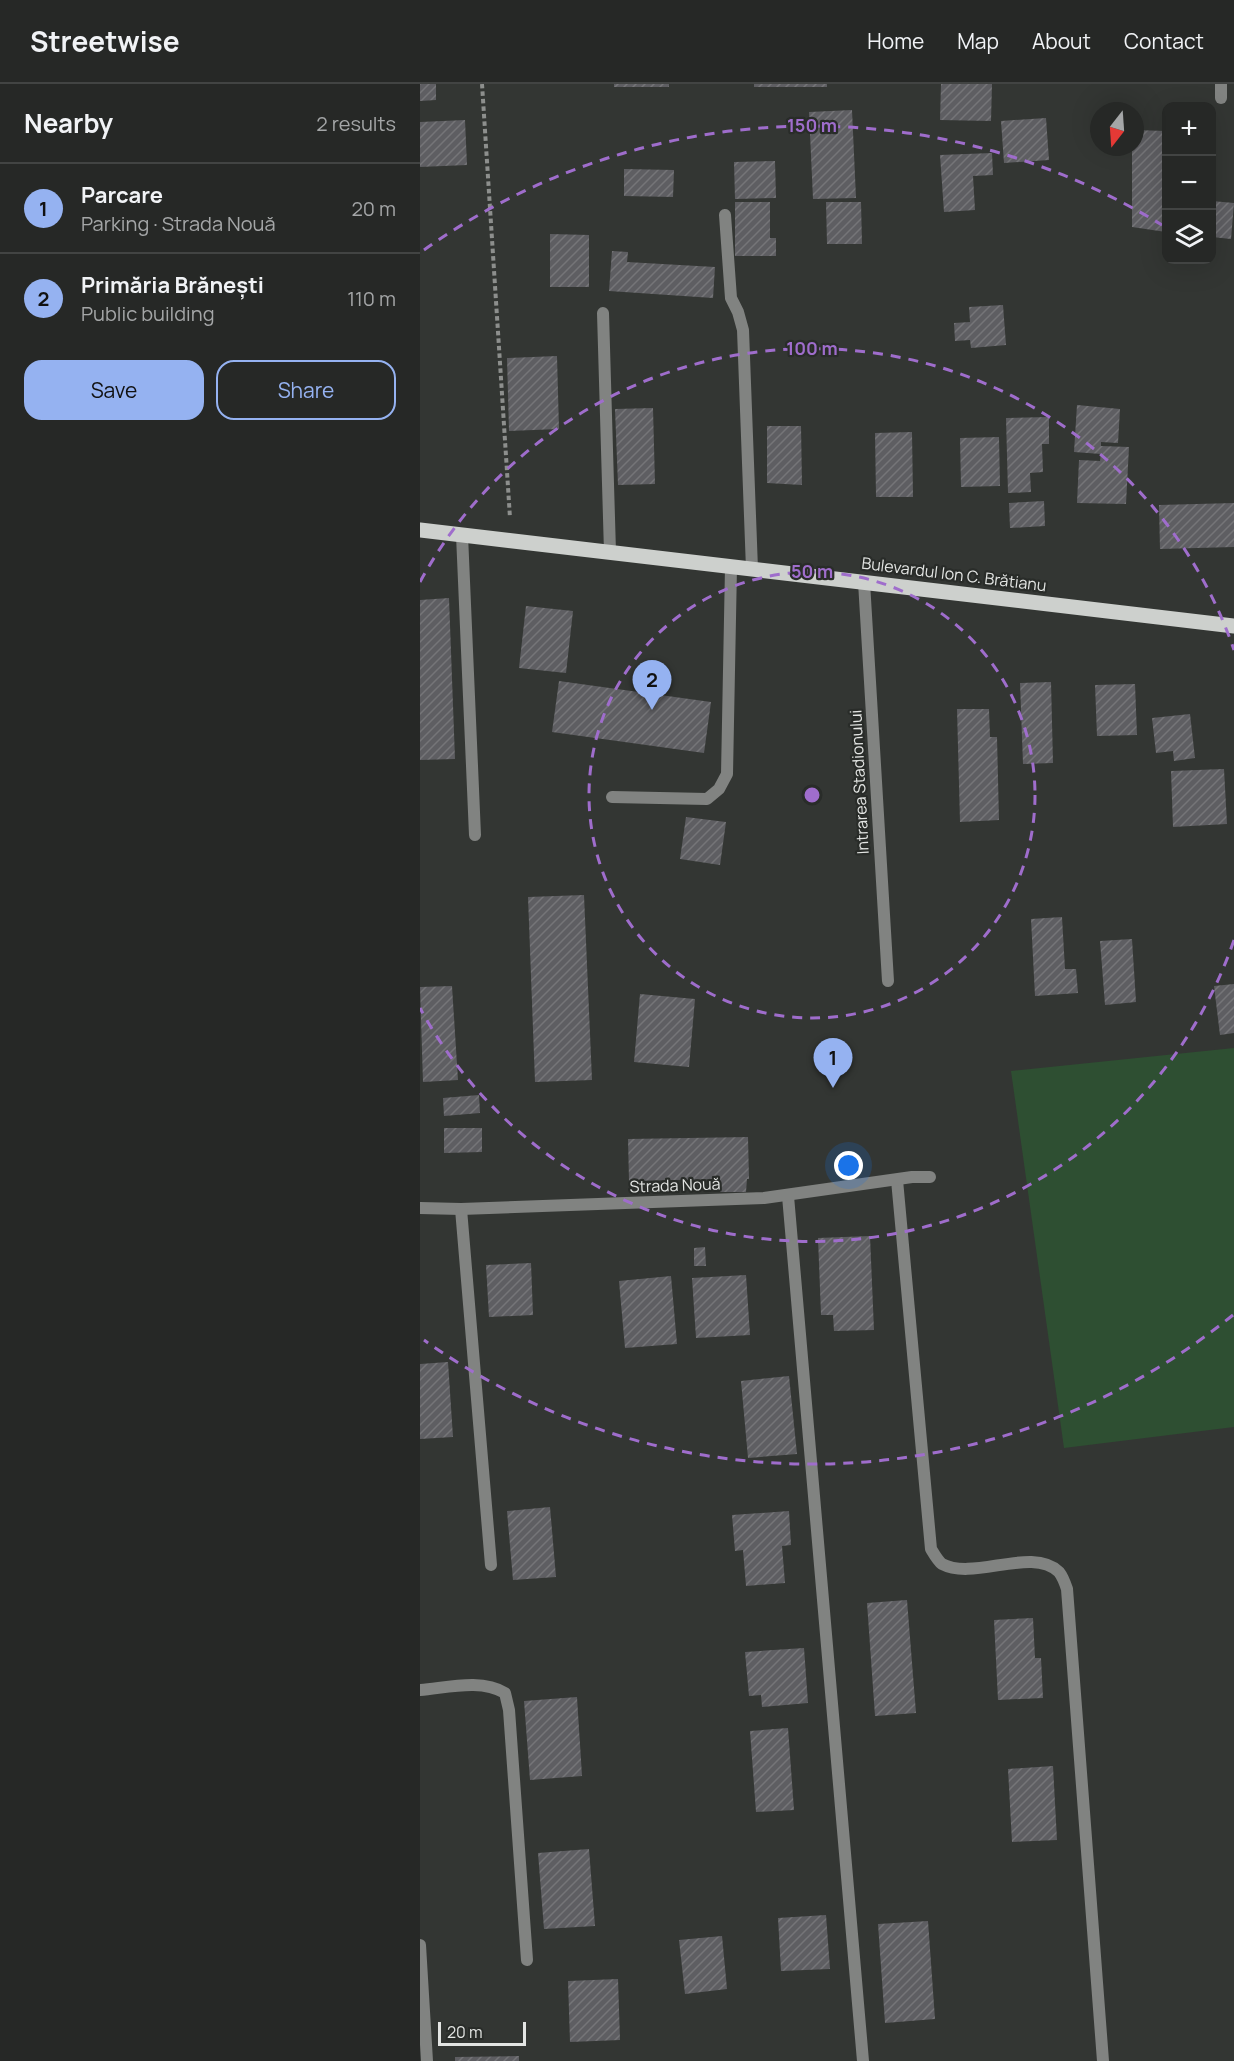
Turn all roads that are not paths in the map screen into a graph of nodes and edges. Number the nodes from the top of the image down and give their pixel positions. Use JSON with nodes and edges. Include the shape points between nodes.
{"nodes":[{"id":1,"x":1221,"y":84,"type":"edge"},
{"id":2,"x":1221,"y":98,"type":"dead end"},
{"id":3,"x":725,"y":215,"type":"dead end"},
{"id":4,"x":603,"y":313,"type":"dead end"},
{"id":5,"x":420,"y":530,"type":"edge"},
{"id":6,"x":462,"y":534,"type":"junction"},
{"id":7,"x":610,"y":552,"type":"junction"},
{"id":8,"x":731,"y":567,"type":"junction"},
{"id":9,"x":752,"y":569,"type":"junction"},
{"id":10,"x":864,"y":582,"type":"junction"},
{"id":11,"x":1234,"y":626,"type":"edge"},
{"id":12,"x":612,"y":796,"type":"dead end"},
{"id":13,"x":475,"y":835,"type":"dead end"},
{"id":14,"x":888,"y":981,"type":"dead end"},
{"id":15,"x":930,"y":1177,"type":"dead end"},
{"id":16,"x":897,"y":1180,"type":"junction"},
{"id":17,"x":788,"y":1196,"type":"junction"},
{"id":18,"x":420,"y":1208,"type":"edge"},
{"id":19,"x":461,"y":1209,"type":"junction"},
{"id":20,"x":491,"y":1565,"type":"dead end"},
{"id":21,"x":420,"y":1690,"type":"edge"},
{"id":22,"x":420,"y":1945,"type":"edge"},
{"id":23,"x":526,"y":1960,"type":"dead end"},
{"id":24,"x":427,"y":2061,"type":"edge"},
{"id":25,"x":863,"y":2061,"type":"edge"},
{"id":26,"x":1103,"y":2061,"type":"edge"}],
"edges":[{"from":1,"to":2,"type":"street"},
{"from":3,"to":9,"type":"street","via":[[731,298],[743,330]]},
{"from":4,"to":7,"type":"street"},
{"from":5,"to":6,"type":"main road","name":"Bulevardul Ion C. Brătianu"},
{"from":6,"to":7,"type":"main road","name":"Bulevardul Ion C. Brătianu"},
{"from":6,"to":13,"type":"street"},
{"from":7,"to":8,"type":"main road","name":"Bulevardul Ion C. Brătianu"},
{"from":8,"to":9,"type":"main road","name":"Bulevardul Ion C. Brătianu"},
{"from":8,"to":12,"type":"street","via":[[727,774],[719,789],[707,799]]},
{"from":9,"to":10,"type":"main road","name":"Bulevardul Ion C. Brătianu"},
{"from":10,"to":11,"type":"main road","name":"Bulevardul Ion C. Brătianu"},
{"from":10,"to":14,"type":"street","name":"Intrarea Stadionului"},
{"from":15,"to":16,"type":"street","name":"Strada Nouă"},
{"from":16,"to":17,"type":"street","name":"Strada Nouă"},
{"from":16,"to":26,"type":"street","via":[[931,1549],[940,1563],[957,1569],[1049,1565],[1061,1574],[1067,1589]]},
{"from":17,"to":19,"type":"street","name":"Strada Nouă"},
{"from":17,"to":25,"type":"street"},
{"from":18,"to":19,"type":"street","name":"Strada Nouă"},
{"from":19,"to":20,"type":"street"},
{"from":21,"to":23,"type":"street","via":[[482,1685],[505,1693]]},
{"from":22,"to":24,"type":"street"}]}
